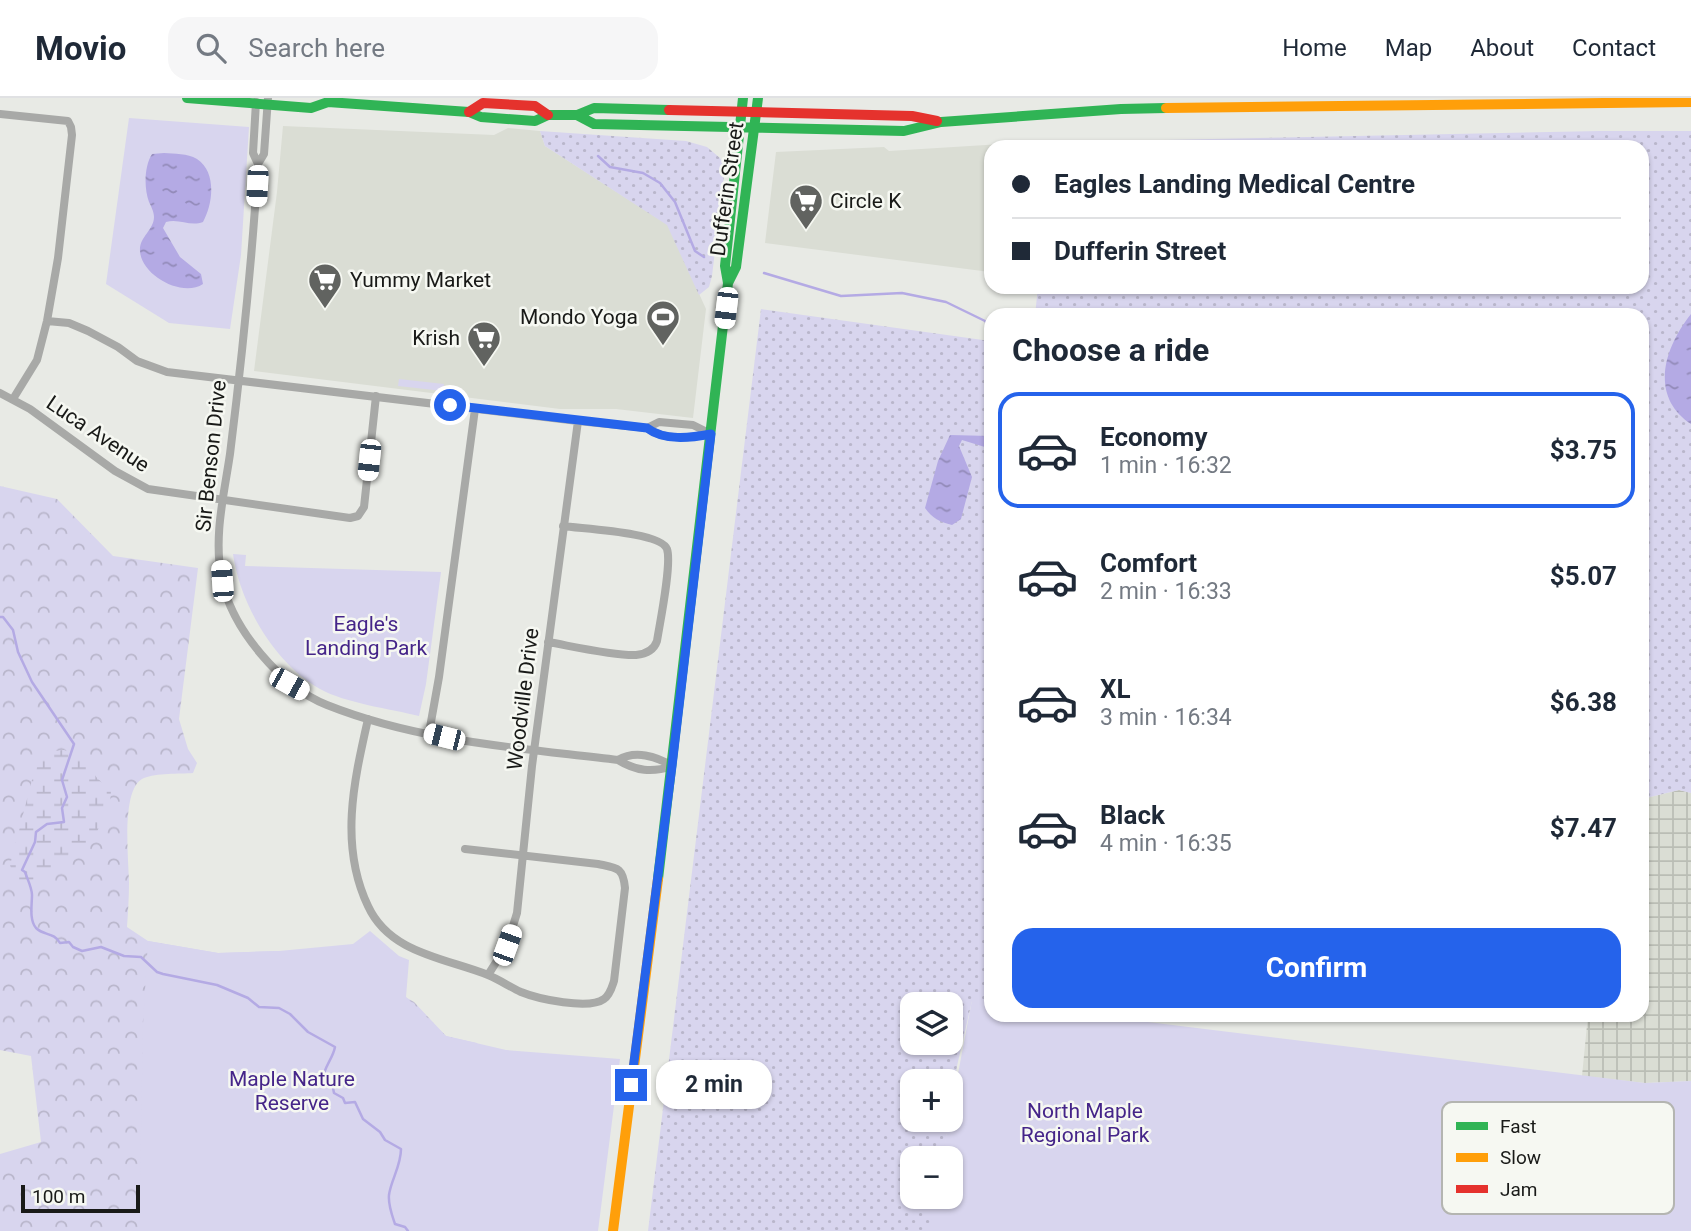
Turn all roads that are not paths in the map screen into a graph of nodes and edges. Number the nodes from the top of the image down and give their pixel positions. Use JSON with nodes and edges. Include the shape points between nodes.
{"nodes":[{"id":1,"x":187,"y":98,"type":"edge"},
{"id":2,"x":743,"y":98,"type":"edge"},
{"id":3,"x":758,"y":98,"type":"edge"},
{"id":4,"x":325,"y":100,"type":"edge"},
{"id":5,"x":1381,"y":100,"type":"edge"},
{"id":6,"x":262,"y":101,"type":"edge"},
{"id":7,"x":1691,"y":102,"type":"edge"},
{"id":8,"x":742,"y":113,"type":"junction"},
{"id":9,"x":0,"y":114,"type":"edge"},
{"id":10,"x":756,"y":114,"type":"junction"},
{"id":11,"x":577,"y":115,"type":"junction"},
{"id":12,"x":941,"y":122,"type":"junction"},
{"id":13,"x":740,"y":128,"type":"junction"},
{"id":14,"x":755,"y":128,"type":"junction"},
{"id":15,"x":729,"y":283,"type":"junction"},
{"id":16,"x":47,"y":321,"type":"junction"},
{"id":17,"x":237,"y":379,"type":"junction"},
{"id":18,"x":0,"y":393,"type":"edge"},
{"id":19,"x":376,"y":396,"type":"junction"},
{"id":20,"x":13,"y":400,"type":"junction"},
{"id":21,"x":475,"y":409,"type":"junction"},
{"id":22,"x":578,"y":421,"type":"junction"},
{"id":23,"x":647,"y":428,"type":"junction"},
{"id":24,"x":711,"y":434,"type":"junction"},
{"id":25,"x":223,"y":500,"type":"junction"},
{"id":26,"x":563,"y":526,"type":"junction"},
{"id":27,"x":548,"y":642,"type":"junction"},
{"id":28,"x":368,"y":719,"type":"junction"},
{"id":29,"x":429,"y":733,"type":"junction"},
{"id":30,"x":534,"y":749,"type":"junction"},
{"id":31,"x":618,"y":760,"type":"junction"},
{"id":32,"x":672,"y":766,"type":"junction"},
{"id":33,"x":466,"y":849,"type":"dead end"},
{"id":34,"x":524,"y":857,"type":"junction"},
{"id":35,"x":488,"y":975,"type":"junction"},
{"id":36,"x":613,"y":1231,"type":"edge"}],
"edges":[{"from":1,"to":6,"type":"main road"},
{"from":2,"to":8,"type":"main road","name":"Dufferin Street"},
{"from":3,"to":10,"type":"main road","name":"Dufferin Street"},
{"from":4,"to":6,"type":"main road","via":[[311,108]]},
{"from":4,"to":11,"type":"main road","via":[[535,121],[548,115]]},
{"from":5,"to":7,"type":"main road"},
{"from":5,"to":12,"type":"main road","via":[[1121,109]]},
{"from":6,"to":17,"type":"street","name":"Sir Benson Drive","via":[[253,153],[258,164],[253,251]]},
{"from":8,"to":10,"type":"main road"},
{"from":8,"to":11,"type":"main road","via":[[594,108]]},
{"from":8,"to":13,"type":"main road","name":"Dufferin Street"},
{"from":9,"to":16,"type":"street","via":[[60,119],[71,127]]},
{"from":10,"to":12,"type":"main road","via":[[912,116]]},
{"from":10,"to":14,"type":"main road","name":"Dufferin Street"},
{"from":11,"to":13,"type":"main road","via":[[594,124]]},
{"from":12,"to":14,"type":"main road","via":[[905,131]]},
{"from":13,"to":14,"type":"main road"},
{"from":13,"to":15,"type":"main road","name":"Dufferin Street","via":[[725,266]]},
{"from":14,"to":15,"type":"main road","name":"Dufferin Street","via":[[736,267]]},
{"from":15,"to":24,"type":"main road","name":"Dufferin Street"},
{"from":16,"to":17,"type":"street","via":[[88,331],[137,361],[167,372]]},
{"from":16,"to":20,"type":"street","via":[[37,360]]},
{"from":17,"to":19,"type":"street"},
{"from":17,"to":25,"type":"street","name":"Sir Benson Drive"},
{"from":18,"to":20,"type":"street","name":"Luca Avenue"},
{"from":19,"to":21,"type":"street"},
{"from":19,"to":25,"type":"street","name":"Luca Avenue","via":[[364,507],[359,515],[350,518]]},
{"from":20,"to":25,"type":"street","name":"Luca Avenue","via":[[148,489]]},
{"from":21,"to":22,"type":"street"},
{"from":21,"to":29,"type":"street"},
{"from":22,"to":23,"type":"street"},
{"from":22,"to":26,"type":"street","name":"Woodville Drive"},
{"from":23,"to":24,"type":"street","via":[[656,435],[689,438]]},
{"from":23,"to":24,"type":"street","via":[[659,422],[693,425]]},
{"from":24,"to":32,"type":"main road","name":"Dufferin Street"},
{"from":25,"to":28,"type":"street","name":"Sir Benson Drive","via":[[218,534],[222,581],[251,639],[289,684],[325,705]]},
{"from":26,"to":27,"type":"street","name":"Woodville Drive"},
{"from":26,"to":27,"type":"street","via":[[647,536],[667,548],[668,562],[657,641],[650,651],[635,655]]},
{"from":27,"to":30,"type":"street","name":"Woodville Drive"},
{"from":28,"to":29,"type":"street","name":"Sir Benson Drive"},
{"from":28,"to":35,"type":"street","via":[[350,821],[368,908],[404,946]]},
{"from":29,"to":30,"type":"street","name":"Sir Benson Drive"},
{"from":30,"to":31,"type":"street","name":"Sir Benson Drive"},
{"from":30,"to":34,"type":"street","name":"Woodville Drive"},
{"from":31,"to":32,"type":"street","name":"Sir Benson Drive","via":[[631,768],[654,771]]},
{"from":31,"to":32,"type":"street","name":"Sir Benson Drive","via":[[628,754],[659,758]]},
{"from":32,"to":36,"type":"main road","name":"Dufferin Street"},
{"from":33,"to":34,"type":"street"},
{"from":34,"to":35,"type":"street","name":"Woodville Drive","via":[[517,914],[507,945]]},
{"from":34,"to":35,"type":"street","via":[[598,864],[624,875],[614,981],[604,1000],[567,1002],[523,993]]}]}
